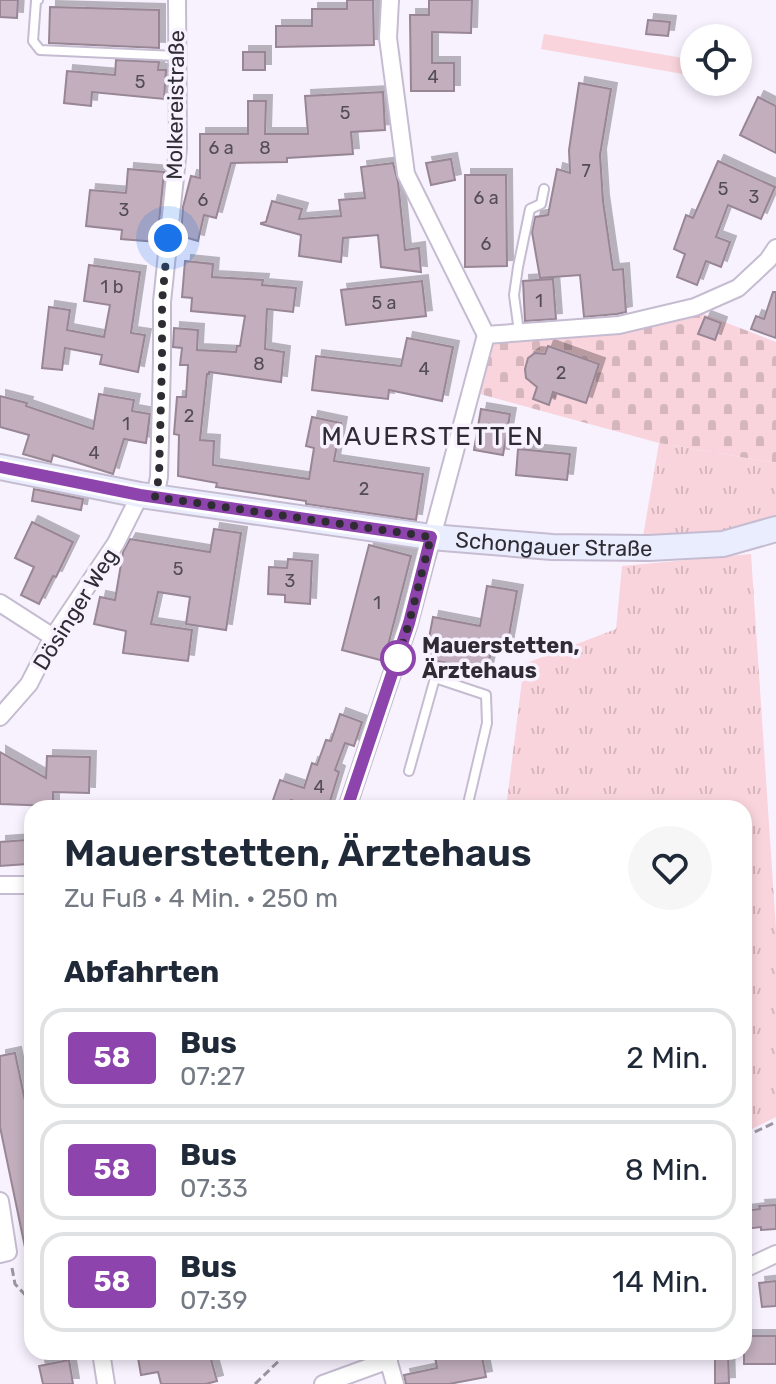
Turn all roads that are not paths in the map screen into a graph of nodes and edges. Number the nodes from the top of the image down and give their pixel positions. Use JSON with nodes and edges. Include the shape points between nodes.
{"nodes":[{"id":1,"x":38,"y":0,"type":"edge"},
{"id":2,"x":177,"y":0,"type":"edge"},
{"id":3,"x":390,"y":0,"type":"edge"},
{"id":4,"x":177,"y":56,"type":"junction"},
{"id":5,"x":544,"y":189,"type":"dead end"},
{"id":6,"x":776,"y":248,"type":"edge"},
{"id":7,"x":519,"y":332,"type":"junction"},
{"id":8,"x":486,"y":335,"type":"junction"},
{"id":9,"x":0,"y":467,"type":"edge"},
{"id":10,"x":148,"y":496,"type":"junction"},
{"id":11,"x":776,"y":529,"type":"edge"},
{"id":12,"x":431,"y":537,"type":"junction"},
{"id":13,"x":0,"y":603,"type":"edge"},
{"id":14,"x":53,"y":637,"type":"junction"},
{"id":15,"x":0,"y":717,"type":"edge"},
{"id":16,"x":409,"y":771,"type":"dead end"},
{"id":17,"x":350,"y":800,"type":"edge"},
{"id":18,"x":469,"y":800,"type":"edge"},
{"id":19,"x":0,"y":885,"type":"edge"},
{"id":20,"x":24,"y":885,"type":"edge"},
{"id":21,"x":0,"y":1201,"type":"edge"},
{"id":22,"x":4,"y":1253,"type":"edge"},
{"id":23,"x":776,"y":1254,"type":"edge"},
{"id":24,"x":752,"y":1265,"type":"edge"},
{"id":25,"x":102,"y":1360,"type":"edge"},
{"id":26,"x":378,"y":1360,"type":"edge"},
{"id":27,"x":388,"y":1360,"type":"edge"},
{"id":28,"x":106,"y":1384,"type":"edge"},
{"id":29,"x":323,"y":1384,"type":"edge"},
{"id":30,"x":395,"y":1384,"type":"edge"}],
"edges":[{"from":1,"to":4,"type":"lane","via":[[33,41],[40,50]]},
{"from":2,"to":4,"type":"street","name":"Molkereistraße"},
{"from":3,"to":8,"type":"street","via":[[388,38],[406,174]]},
{"from":4,"to":10,"type":"street","name":"Molkereistraße","via":[[178,148],[162,302],[159,477]]},
{"from":5,"to":7,"type":"lane","via":[[541,204],[530,209],[518,267],[514,295]]},
{"from":6,"to":7,"type":"street","via":[[738,288],[695,307],[619,325]]},
{"from":7,"to":8,"type":"street"},
{"from":8,"to":12,"type":"street"},
{"from":9,"to":10,"type":"main road","name":"Schongauer Straße"},
{"from":10,"to":12,"type":"main road","name":"Schongauer Straße"},
{"from":10,"to":14,"type":"street","name":"Dösinger Weg"},
{"from":11,"to":12,"type":"main road","name":"Schongauer Straße","via":[[723,544],[649,548]]},
{"from":12,"to":17,"type":"street","via":[[406,635]]},
{"from":13,"to":14,"type":"street"},
{"from":14,"to":15,"type":"street","name":"Dösinger Weg","via":[[29,684]]},
{"from":16,"to":18,"type":"lane","via":[[435,678],[486,695],[487,723]]},
{"from":19,"to":20,"type":"street"},
{"from":21,"to":22,"type":"street"},
{"from":23,"to":24,"type":"street"},
{"from":25,"to":28,"type":"street"},
{"from":26,"to":29,"type":"street"},
{"from":27,"to":30,"type":"street"}]}
